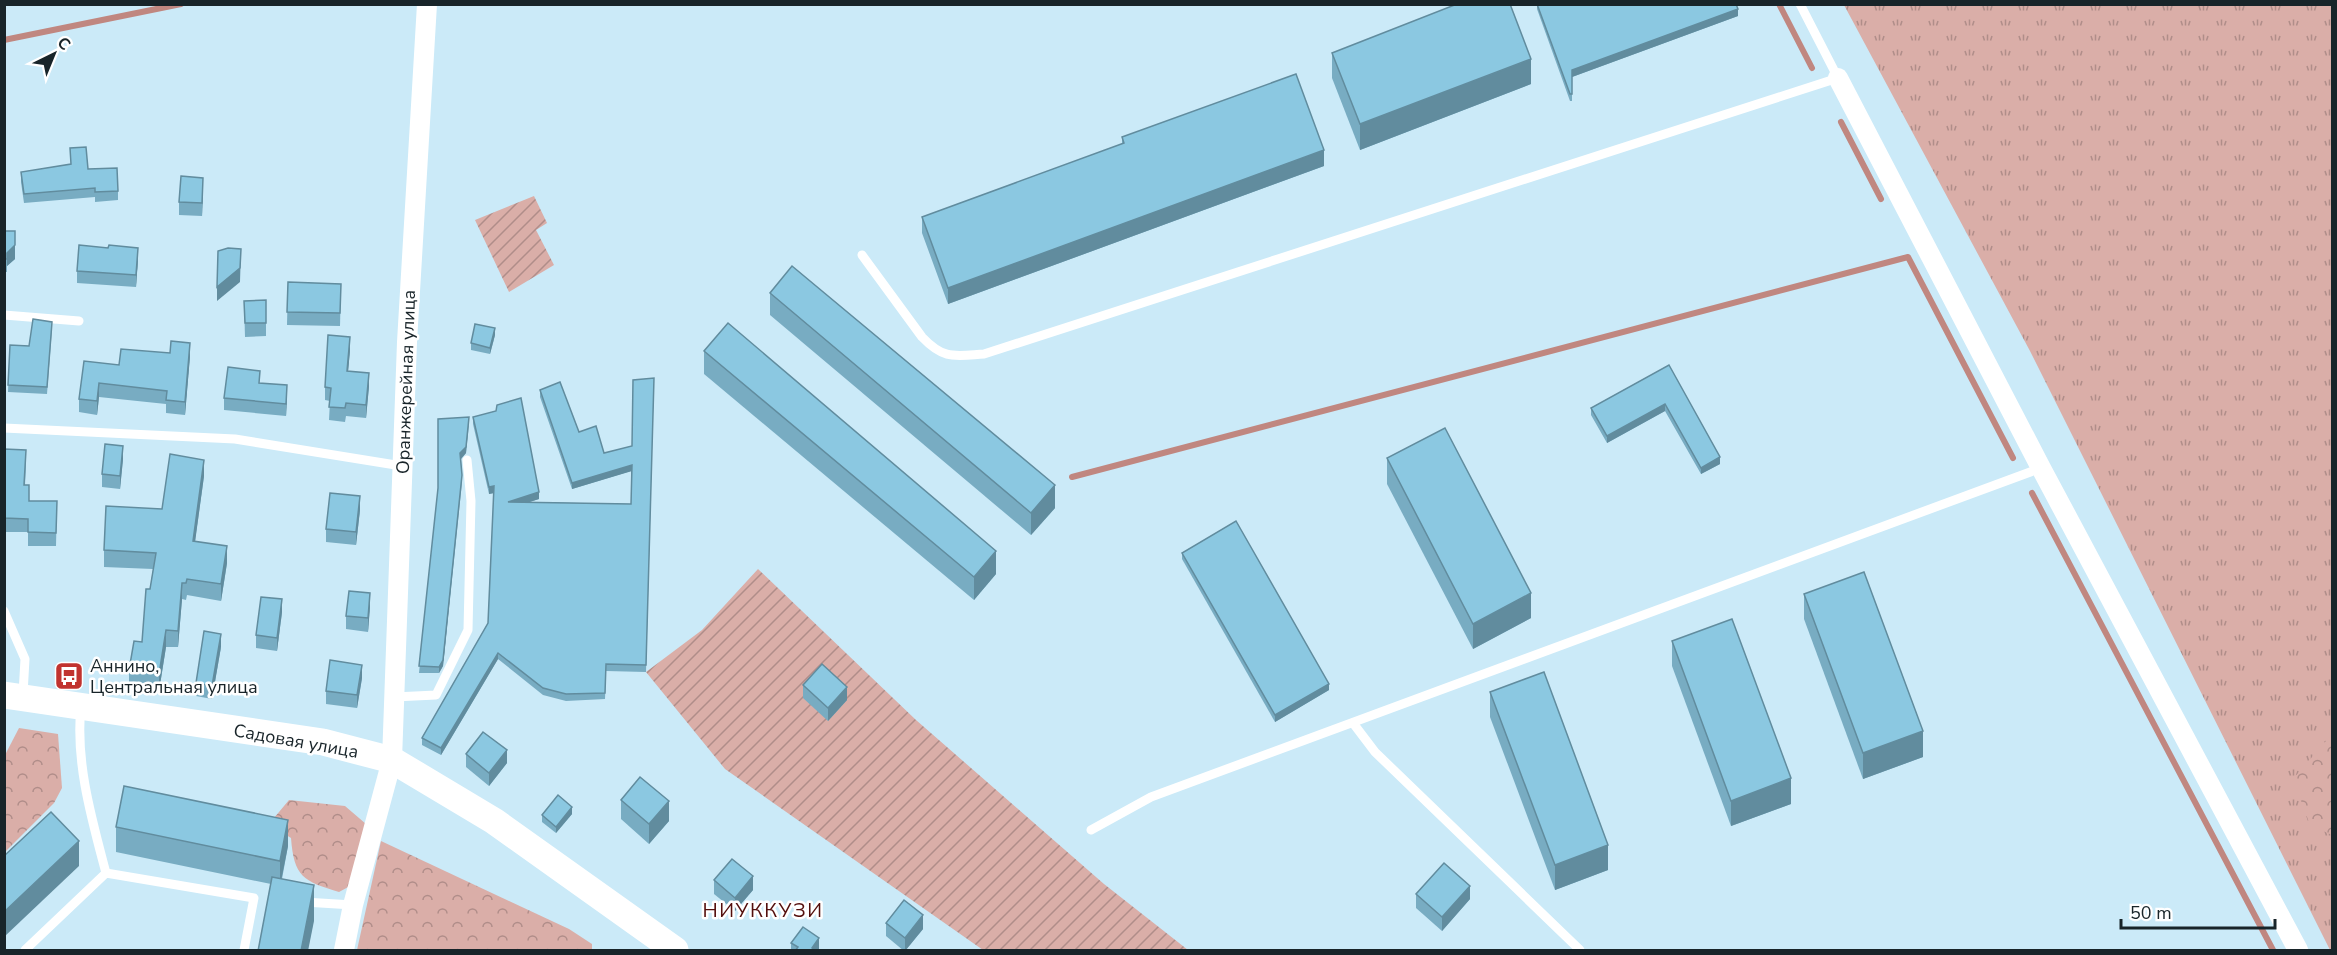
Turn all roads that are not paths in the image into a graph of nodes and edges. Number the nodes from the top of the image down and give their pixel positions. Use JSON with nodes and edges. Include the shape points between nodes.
{"nodes":[{"id":1,"x":427,"y":4,"type":"edge"},
{"id":2,"x":1800,"y":4,"type":"edge"},
{"id":3,"x":1838,"y":78,"type":"junction"},
{"id":4,"x":862,"y":255,"type":"dead end"},
{"id":5,"x":4,"y":315,"type":"edge"},
{"id":6,"x":79,"y":321,"type":"dead end"},
{"id":7,"x":4,"y":428,"type":"edge"},
{"id":8,"x":467,"y":460,"type":"dead end"},
{"id":9,"x":402,"y":466,"type":"junction"},
{"id":10,"x":2041,"y":468,"type":"junction"},
{"id":11,"x":4,"y":611,"type":"edge"},
{"id":12,"x":14,"y":696,"type":"edge"},
{"id":13,"x":394,"y":697,"type":"junction"},
{"id":14,"x":81,"y":707,"type":"junction"},
{"id":15,"x":1353,"y":723,"type":"junction"},
{"id":16,"x":392,"y":760,"type":"junction"},
{"id":17,"x":1091,"y":830,"type":"dead end"},
{"id":18,"x":106,"y":873,"type":"junction"},
{"id":19,"x":254,"y":898,"type":"junction"},
{"id":20,"x":264,"y":899,"type":"dead end"},
{"id":21,"x":297,"y":901,"type":"edge"},
{"id":22,"x":353,"y":904,"type":"junction"},
{"id":23,"x":26,"y":951,"type":"edge"},
{"id":24,"x":244,"y":951,"type":"edge"},
{"id":25,"x":344,"y":951,"type":"edge"},
{"id":26,"x":675,"y":951,"type":"edge"},
{"id":27,"x":1580,"y":951,"type":"edge"},
{"id":28,"x":2298,"y":951,"type":"edge"}],
"edges":[{"from":1,"to":9,"type":"street","name":"Оранжерейная улица"},
{"from":2,"to":3,"type":"lane"},
{"from":3,"to":4,"type":"lane","via":[[984,354],[947,357],[934,349]]},
{"from":3,"to":10,"type":"street"},
{"from":5,"to":6,"type":"lane"},
{"from":7,"to":9,"type":"lane","via":[[234,439]]},
{"from":8,"to":13,"type":"lane","via":[[471,501],[468,630],[436,695]]},
{"from":9,"to":13,"type":"street","name":"Оранжерейная улица"},
{"from":10,"to":15,"type":"lane"},
{"from":10,"to":28,"type":"street"},
{"from":11,"to":12,"type":"lane","via":[[25,659],[26,678]]},
{"from":12,"to":14,"type":"main road","name":"Садовая улица"},
{"from":13,"to":16,"type":"street","name":"Оранжерейная улица"},
{"from":14,"to":16,"type":"main road","name":"Садовая улица","via":[[323,742]]},
{"from":14,"to":18,"type":"lane","via":[[78,734],[93,825]]},
{"from":15,"to":17,"type":"lane","via":[[1152,797]]},
{"from":15,"to":27,"type":"lane","via":[[1375,752]]},
{"from":16,"to":22,"type":"street","name":"Оранжерейная улица"},
{"from":16,"to":26,"type":"main road","name":"Садовая улица","via":[[494,821]]},
{"from":18,"to":19,"type":"lane"},
{"from":18,"to":23,"type":"lane"},
{"from":19,"to":20,"type":"lane"},
{"from":19,"to":24,"type":"lane"},
{"from":21,"to":22,"type":"lane"},
{"from":22,"to":25,"type":"street","name":"Оранжерейная улица"}]}
